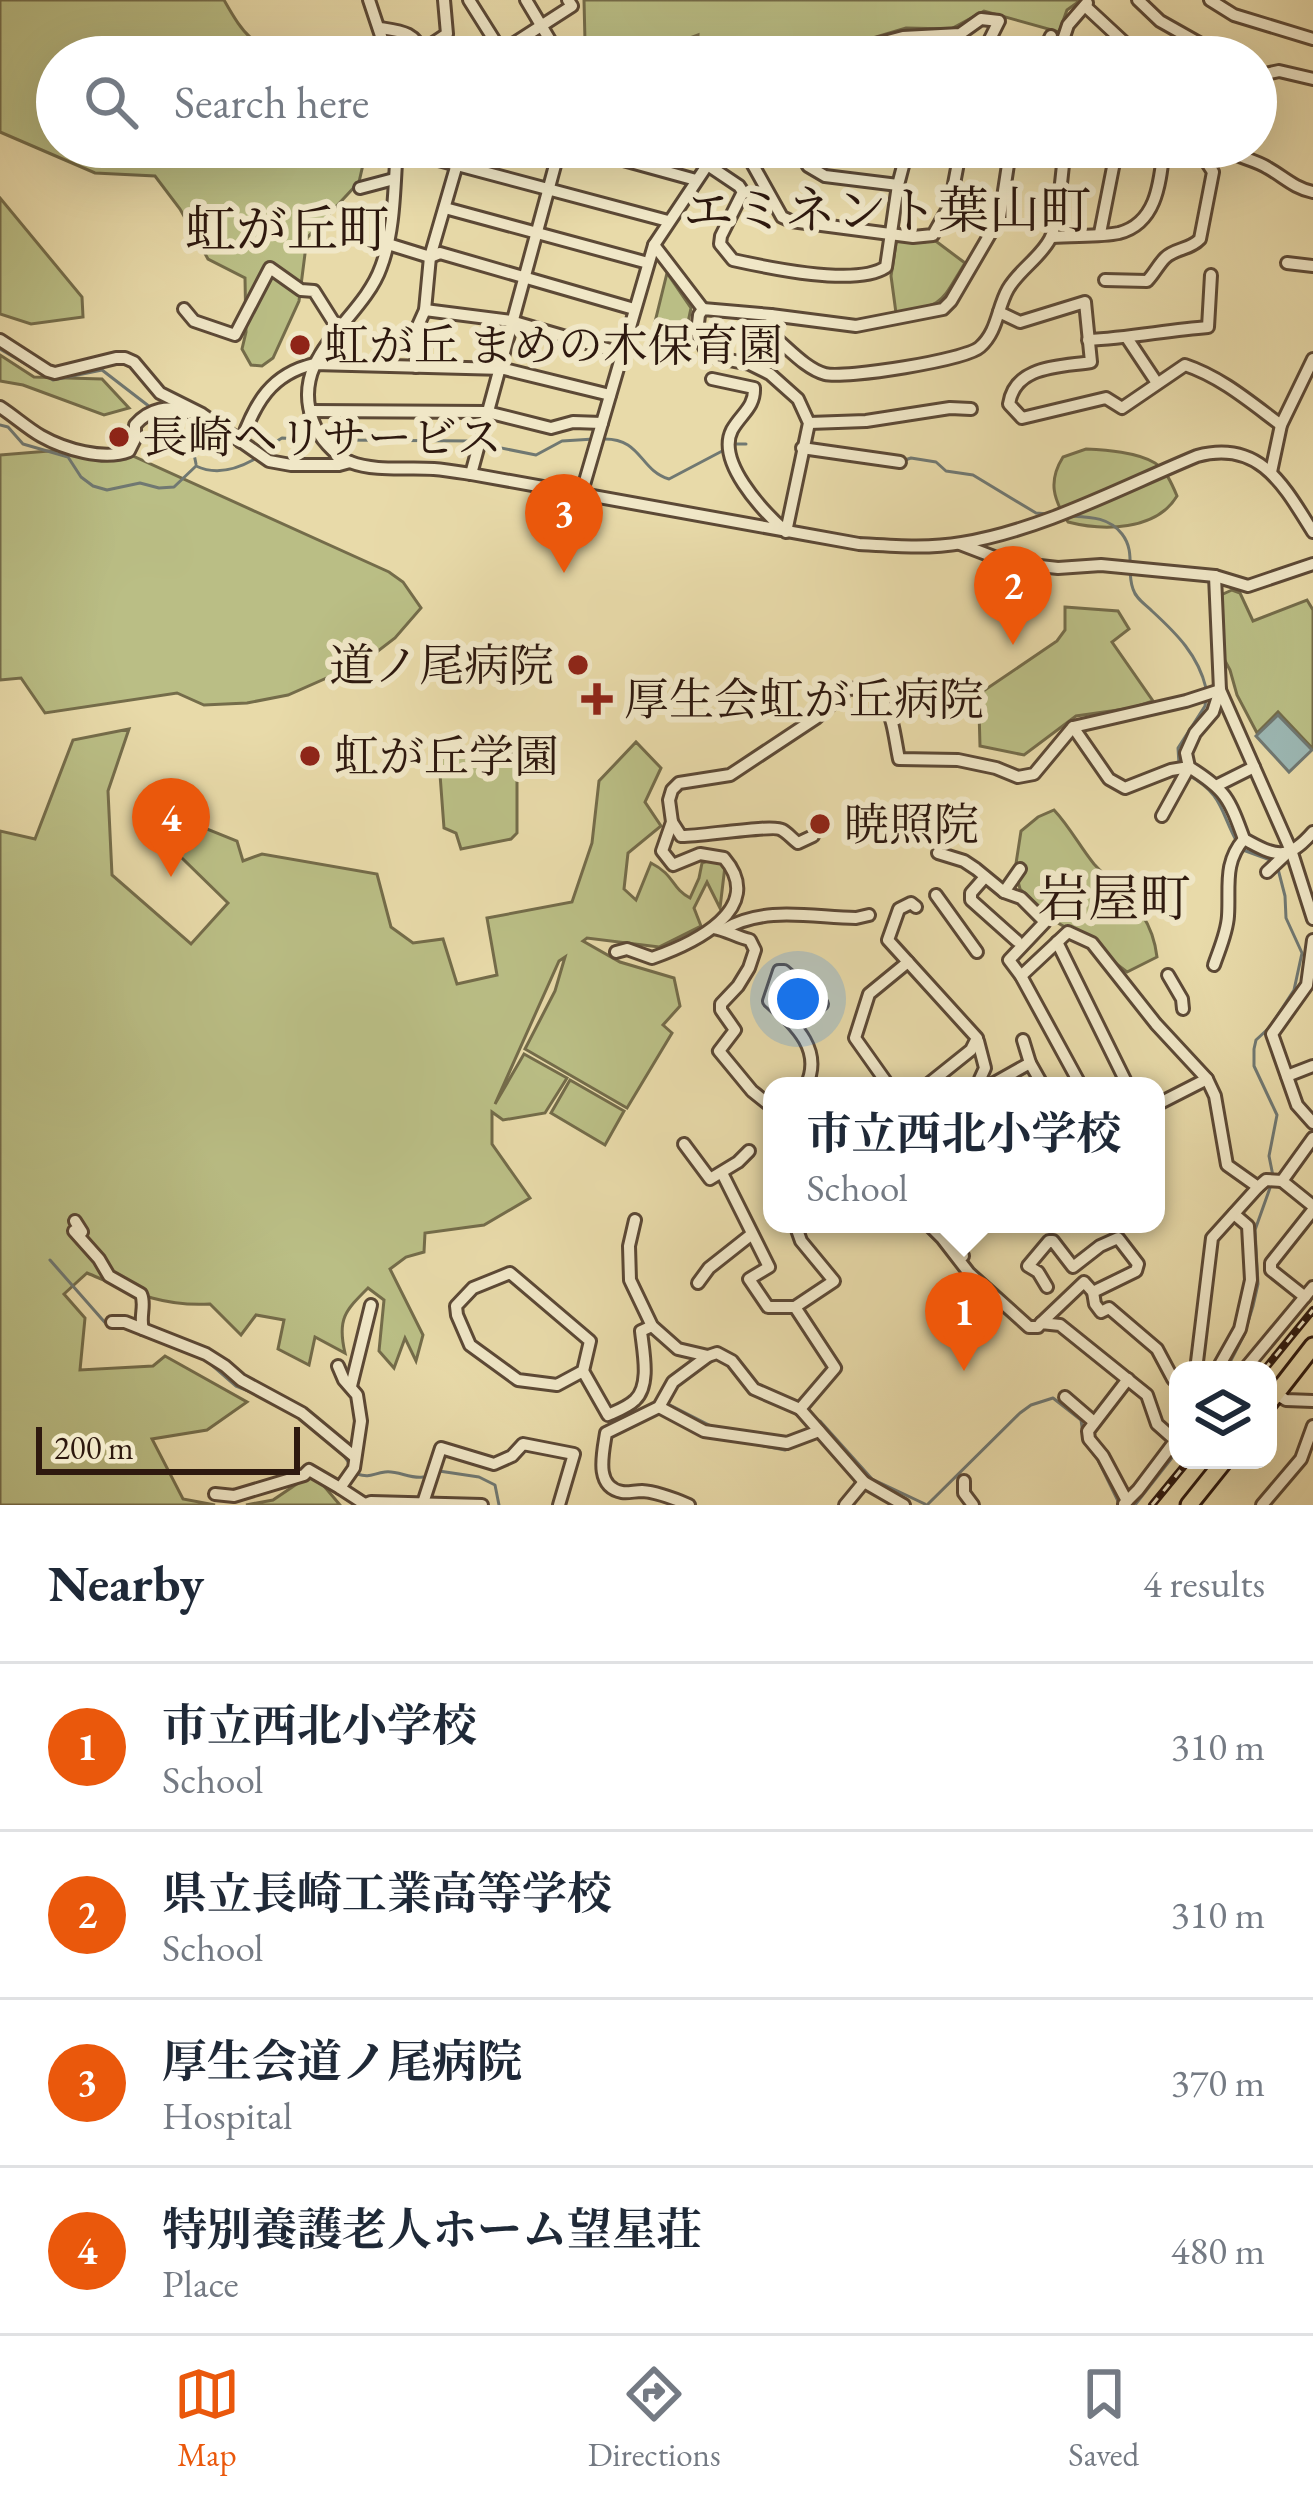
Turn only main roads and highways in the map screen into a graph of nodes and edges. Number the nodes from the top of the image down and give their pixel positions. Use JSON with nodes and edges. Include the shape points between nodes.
{"nodes":[{"id":1,"x":1313,"y":1346,"type":"edge"},
{"id":2,"x":1277,"y":1393,"type":"edge"},
{"id":3,"x":1218,"y":1469,"type":"edge"},
{"id":4,"x":1190,"y":1505,"type":"edge"}],
"edges":[{"from":1,"to":2,"type":"highway"},
{"from":3,"to":4,"type":"highway"}]}
